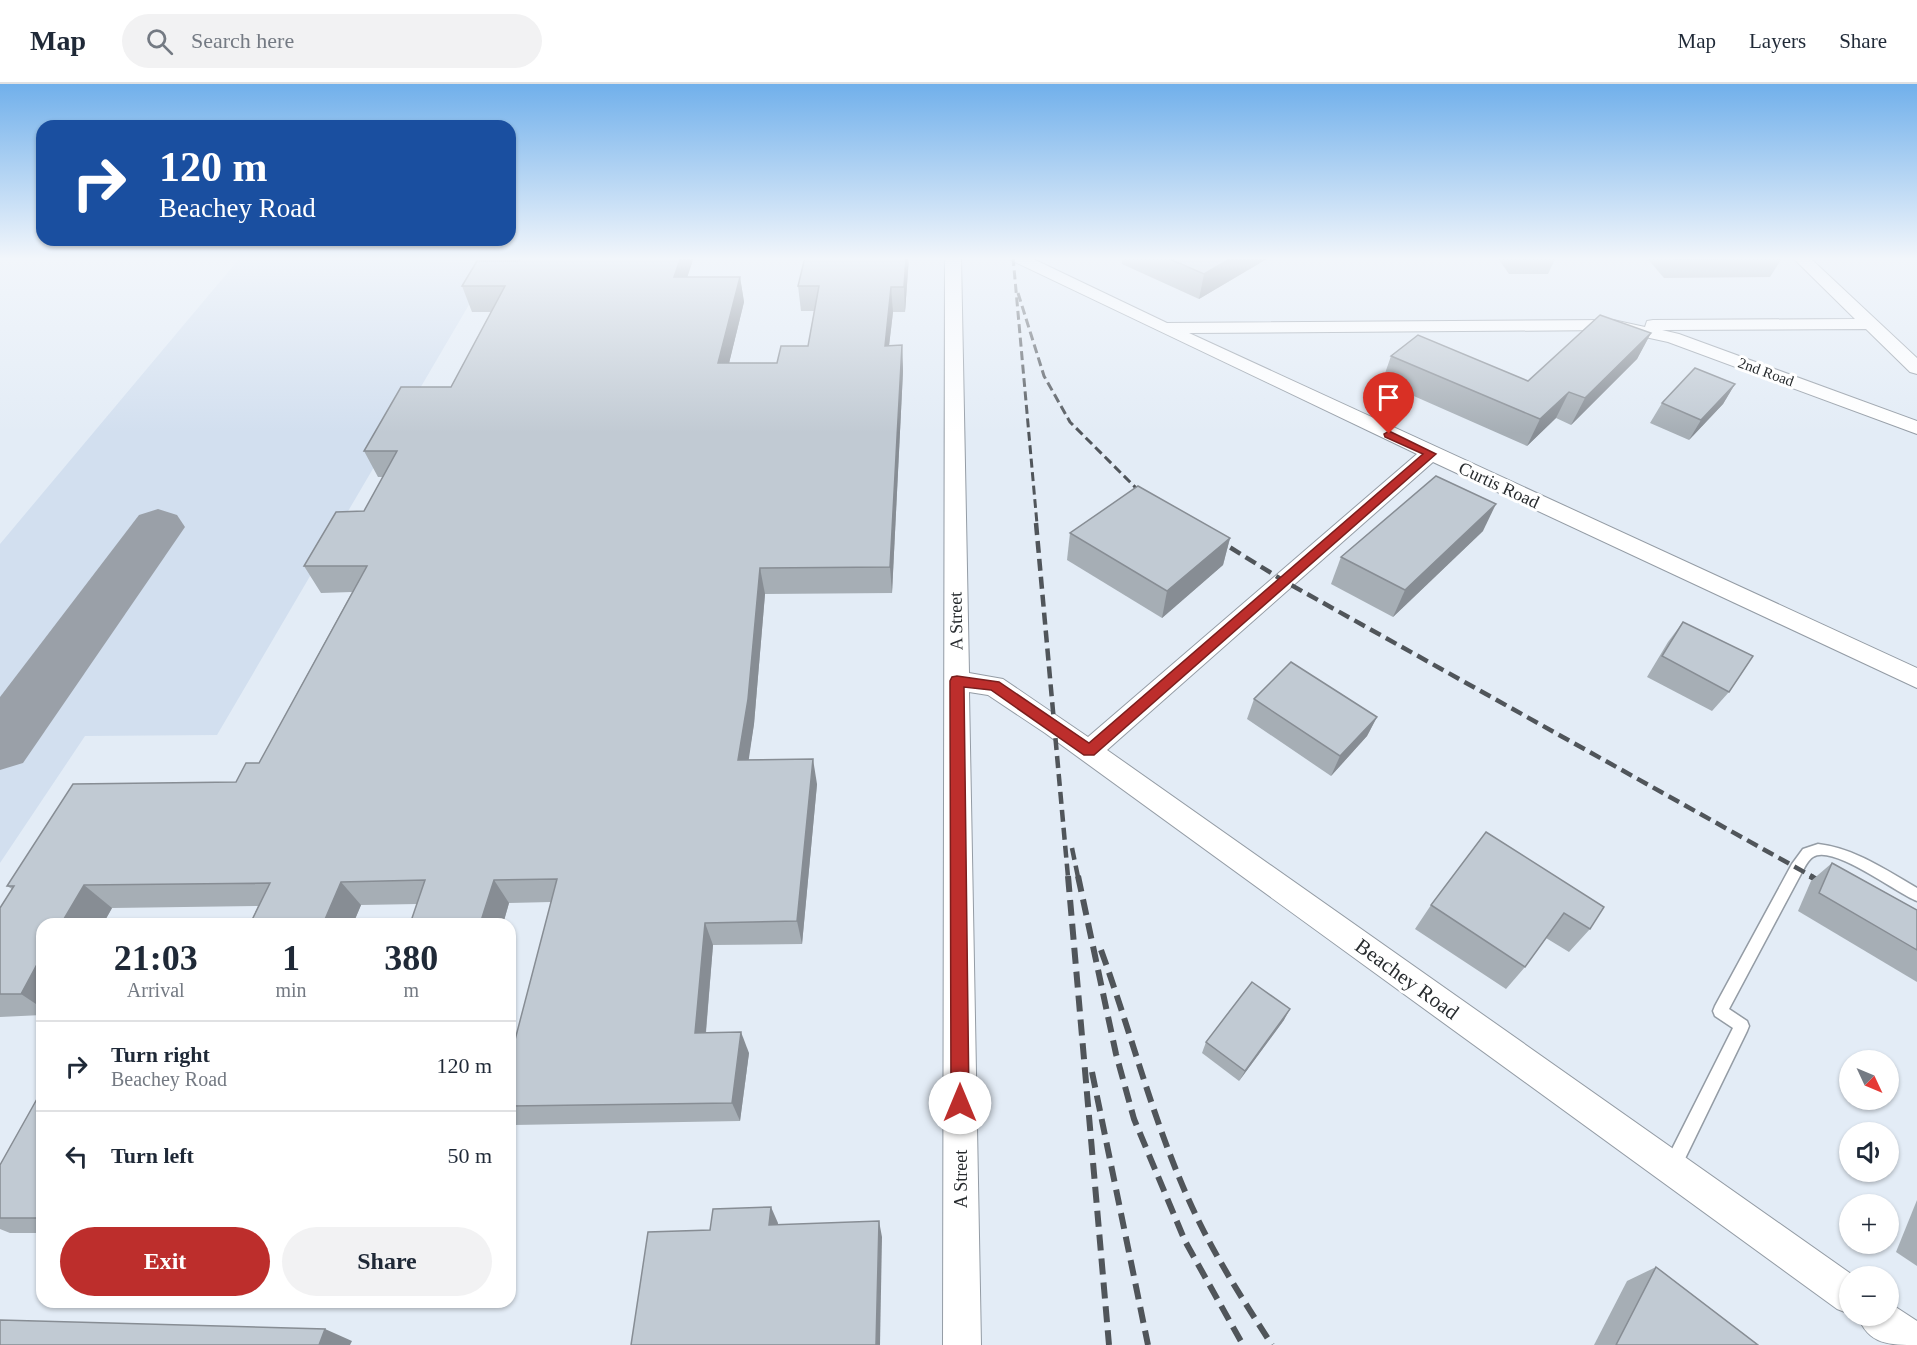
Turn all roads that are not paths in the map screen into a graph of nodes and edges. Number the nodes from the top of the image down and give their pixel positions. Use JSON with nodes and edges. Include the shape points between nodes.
{"nodes":[{"id":1,"x":954,"y":316,"type":"edge"},
{"id":2,"x":1138,"y":316,"type":"edge"},
{"id":3,"x":1861,"y":316,"type":"edge"},
{"id":4,"x":1869,"y":324,"type":"junction"},
{"id":5,"x":1613,"y":325,"type":"junction"},
{"id":6,"x":1163,"y":328,"type":"junction"},
{"id":7,"x":1917,"y":368,"type":"edge"},
{"id":8,"x":1917,"y":428,"type":"edge"},
{"id":9,"x":1430,"y":454,"type":"junction"},
{"id":10,"x":1917,"y":679,"type":"edge"},
{"id":11,"x":957,"y":681,"type":"junction"},
{"id":12,"x":1089,"y":751,"type":"junction"},
{"id":13,"x":1917,"y":895,"type":"edge"},
{"id":14,"x":1671,"y":1169,"type":"junction"},
{"id":15,"x":1839,"y":1288,"type":"edge"},
{"id":16,"x":1891,"y":1326,"type":"edge"},
{"id":17,"x":1917,"y":1344,"type":"edge"},
{"id":18,"x":962,"y":1345,"type":"edge"}],
"edges":[{"from":1,"to":11,"type":"street","name":"A Street"},
{"from":2,"to":6,"type":"street","name":"Curtis Road"},
{"from":3,"to":4,"type":"street"},
{"from":4,"to":5,"type":"street","name":"2nd Road"},
{"from":4,"to":7,"type":"street"},
{"from":5,"to":6,"type":"street","name":"2nd Road"},
{"from":5,"to":8,"type":"street","name":"2nd Road","via":[[1673,338]]},
{"from":6,"to":9,"type":"street","name":"Curtis Road"},
{"from":9,"to":10,"type":"street","name":"Curtis Road"},
{"from":9,"to":12,"type":"street"},
{"from":11,"to":12,"type":"street","name":"Beachey Road","via":[[994,686]]},
{"from":11,"to":18,"type":"street","name":"A Street"},
{"from":12,"to":14,"type":"street","name":"Beachey Road"},
{"from":13,"to":14,"type":"lane","via":[[1842,853],[1822,849],[1808,852],[1720,1011],[1742,1026]]},
{"from":14,"to":15,"type":"street","name":"Beachey Road"},
{"from":16,"to":17,"type":"street"}]}
